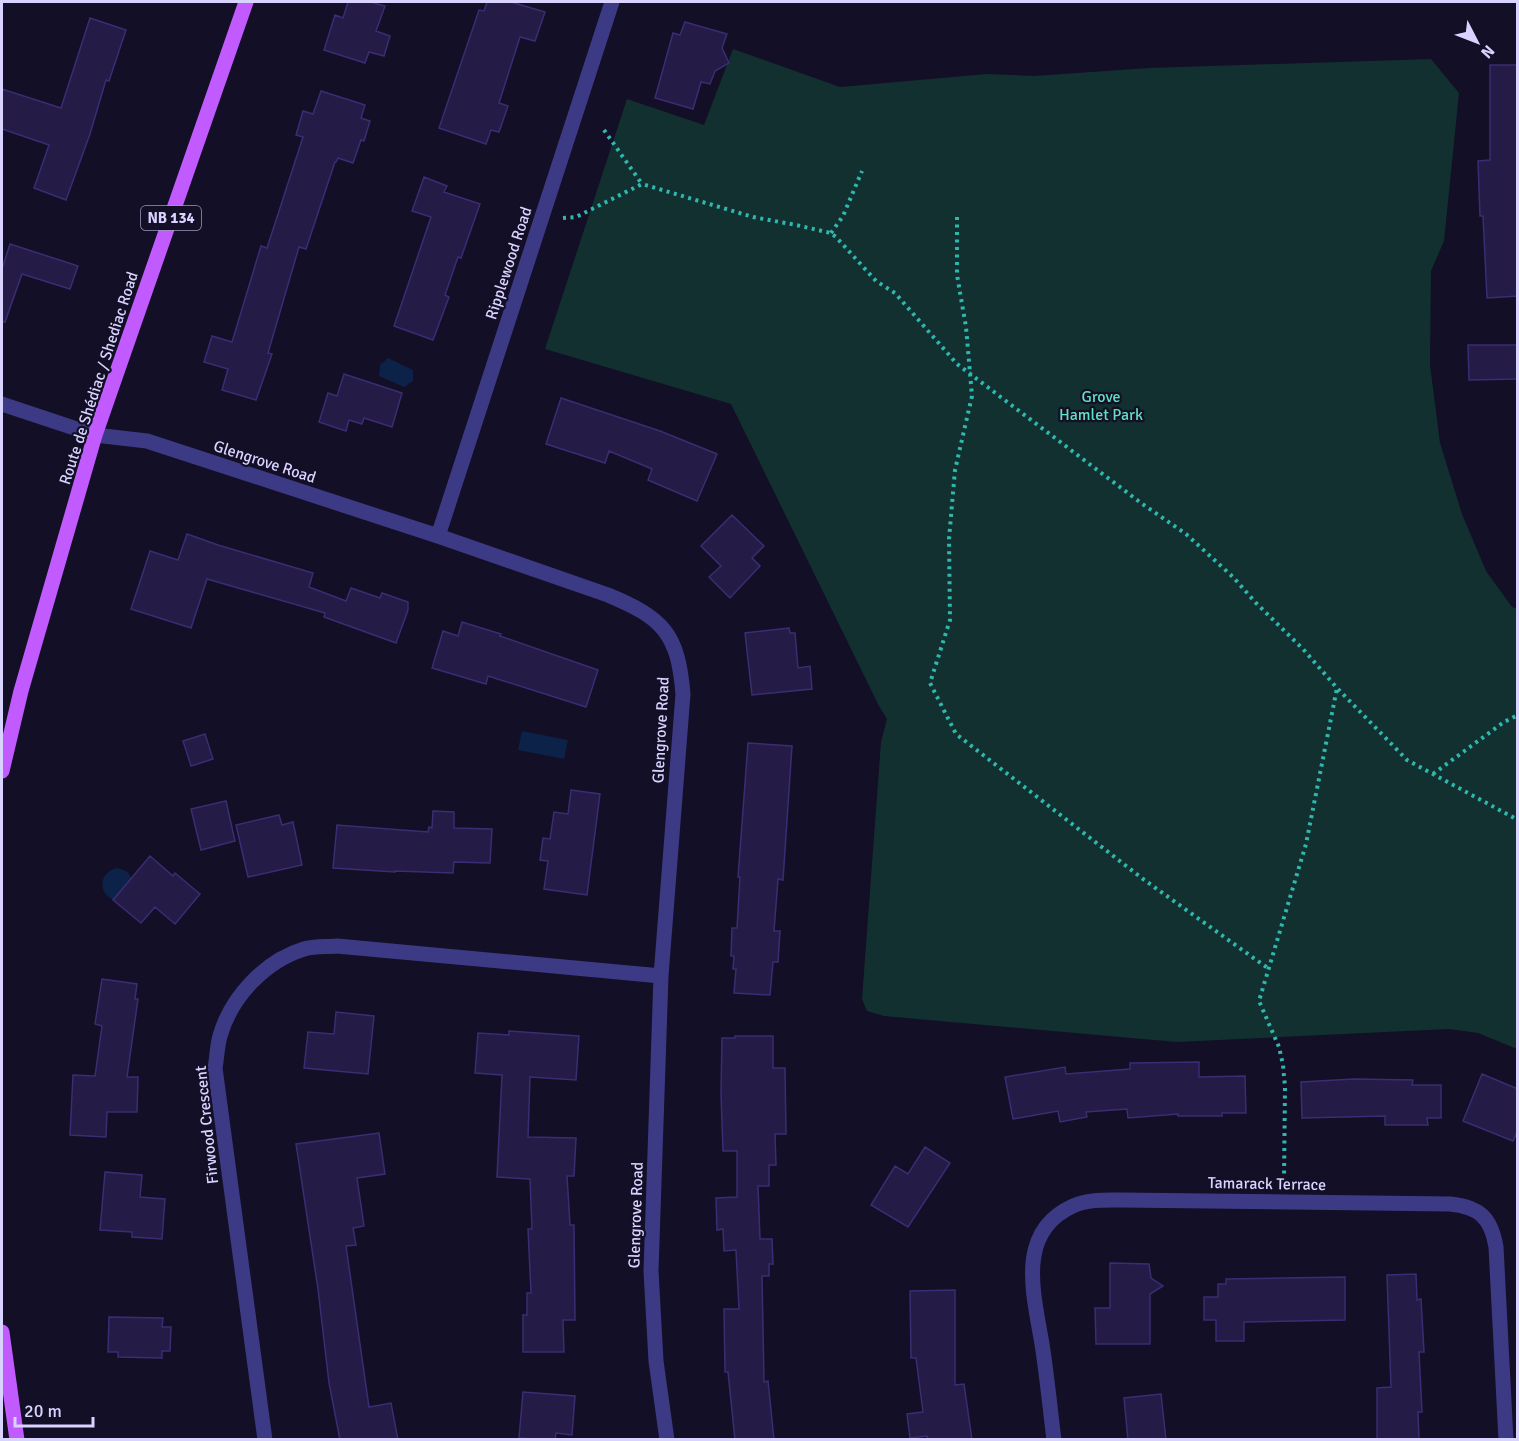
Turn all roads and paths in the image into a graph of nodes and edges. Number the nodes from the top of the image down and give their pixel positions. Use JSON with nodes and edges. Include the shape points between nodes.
{"nodes":[{"id":1,"x":246,"y":2,"type":"edge"},
{"id":2,"x":612,"y":2,"type":"edge"},
{"id":3,"x":604,"y":130,"type":"dead end"},
{"id":4,"x":862,"y":171,"type":"dead end"},
{"id":5,"x":642,"y":184,"type":"junction"},
{"id":6,"x":957,"y":217,"type":"dead end"},
{"id":7,"x":542,"y":220,"type":"junction"},
{"id":8,"x":831,"y":233,"type":"junction"},
{"id":9,"x":969,"y":374,"type":"junction"},
{"id":10,"x":2,"y":404,"type":"edge"},
{"id":11,"x":95,"y":435,"type":"junction"},
{"id":12,"x":438,"y":536,"type":"junction"},
{"id":13,"x":1337,"y":688,"type":"junction"},
{"id":14,"x":1518,"y":715,"type":"edge"},
{"id":15,"x":2,"y":771,"type":"edge"},
{"id":16,"x":1432,"y":774,"type":"junction"},
{"id":17,"x":1518,"y":820,"type":"edge"},
{"id":18,"x":1269,"y":969,"type":"junction"},
{"id":19,"x":661,"y":976,"type":"junction"},
{"id":20,"x":1283,"y":1200,"type":"junction"},
{"id":21,"x":2,"y":1332,"type":"edge"},
{"id":22,"x":17,"y":1440,"type":"edge"},
{"id":23,"x":265,"y":1440,"type":"edge"},
{"id":24,"x":666,"y":1440,"type":"edge"},
{"id":25,"x":1054,"y":1440,"type":"edge"},
{"id":26,"x":1506,"y":1440,"type":"edge"}],
"edges":[{"from":1,"to":11,"type":"main road","name":"Route de Shédiac / Shediac Road","number":"NB 134"},
{"from":2,"to":7,"type":"street","name":"Ripplewood Road"},
{"from":3,"to":5,"type":"path"},
{"from":4,"to":8,"type":"path","via":[[843,216]]},
{"from":5,"to":7,"type":"path","via":[[576,217]]},
{"from":5,"to":8,"type":"path","via":[[753,217]]},
{"from":6,"to":9,"type":"path","via":[[957,275]]},
{"from":7,"to":12,"type":"street","name":"Ripplewood Road"},
{"from":8,"to":9,"type":"path","via":[[876,281],[895,293]]},
{"from":9,"to":13,"type":"path","via":[[1186,534],[1233,577]]},
{"from":9,"to":18,"type":"path","via":[[972,396],[955,470],[950,528],[950,620],[930,683],[956,734],[1143,879]]},
{"from":10,"to":11,"type":"street","name":"Glengrove Road"},
{"from":11,"to":12,"type":"street","name":"Glengrove Road","via":[[147,441]]},
{"from":11,"to":15,"type":"main road","name":"Route de Shédiac / Shediac Road","number":"NB 134","via":[[21,691]]},
{"from":12,"to":19,"type":"street","name":"Glengrove Road","via":[[608,595],[651,616],[666,630],[681,669],[683,694]]},
{"from":13,"to":16,"type":"path","via":[[1407,760]]},
{"from":13,"to":18,"type":"path","via":[[1306,844]]},
{"from":14,"to":16,"type":"path"},
{"from":16,"to":17,"type":"path"},
{"from":18,"to":20,"type":"path","via":[[1259,1001],[1283,1065]]},
{"from":19,"to":23,"type":"street","name":"Firwood Crescent","via":[[337,946],[306,949],[283,957],[256,978],[234,1004],[219,1036],[215,1068]]},
{"from":19,"to":24,"type":"street","name":"Glengrove Road","via":[[651,1271]]},
{"from":20,"to":25,"type":"street","name":"Tamarack Terrace","via":[[1092,1201],[1073,1205],[1057,1216],[1043,1231],[1032,1264]]},
{"from":20,"to":26,"type":"street","name":"Tamarack Terrace","via":[[1450,1204],[1468,1206],[1484,1217],[1494,1233],[1496,1247]]},
{"from":21,"to":22,"type":"main road"}]}
